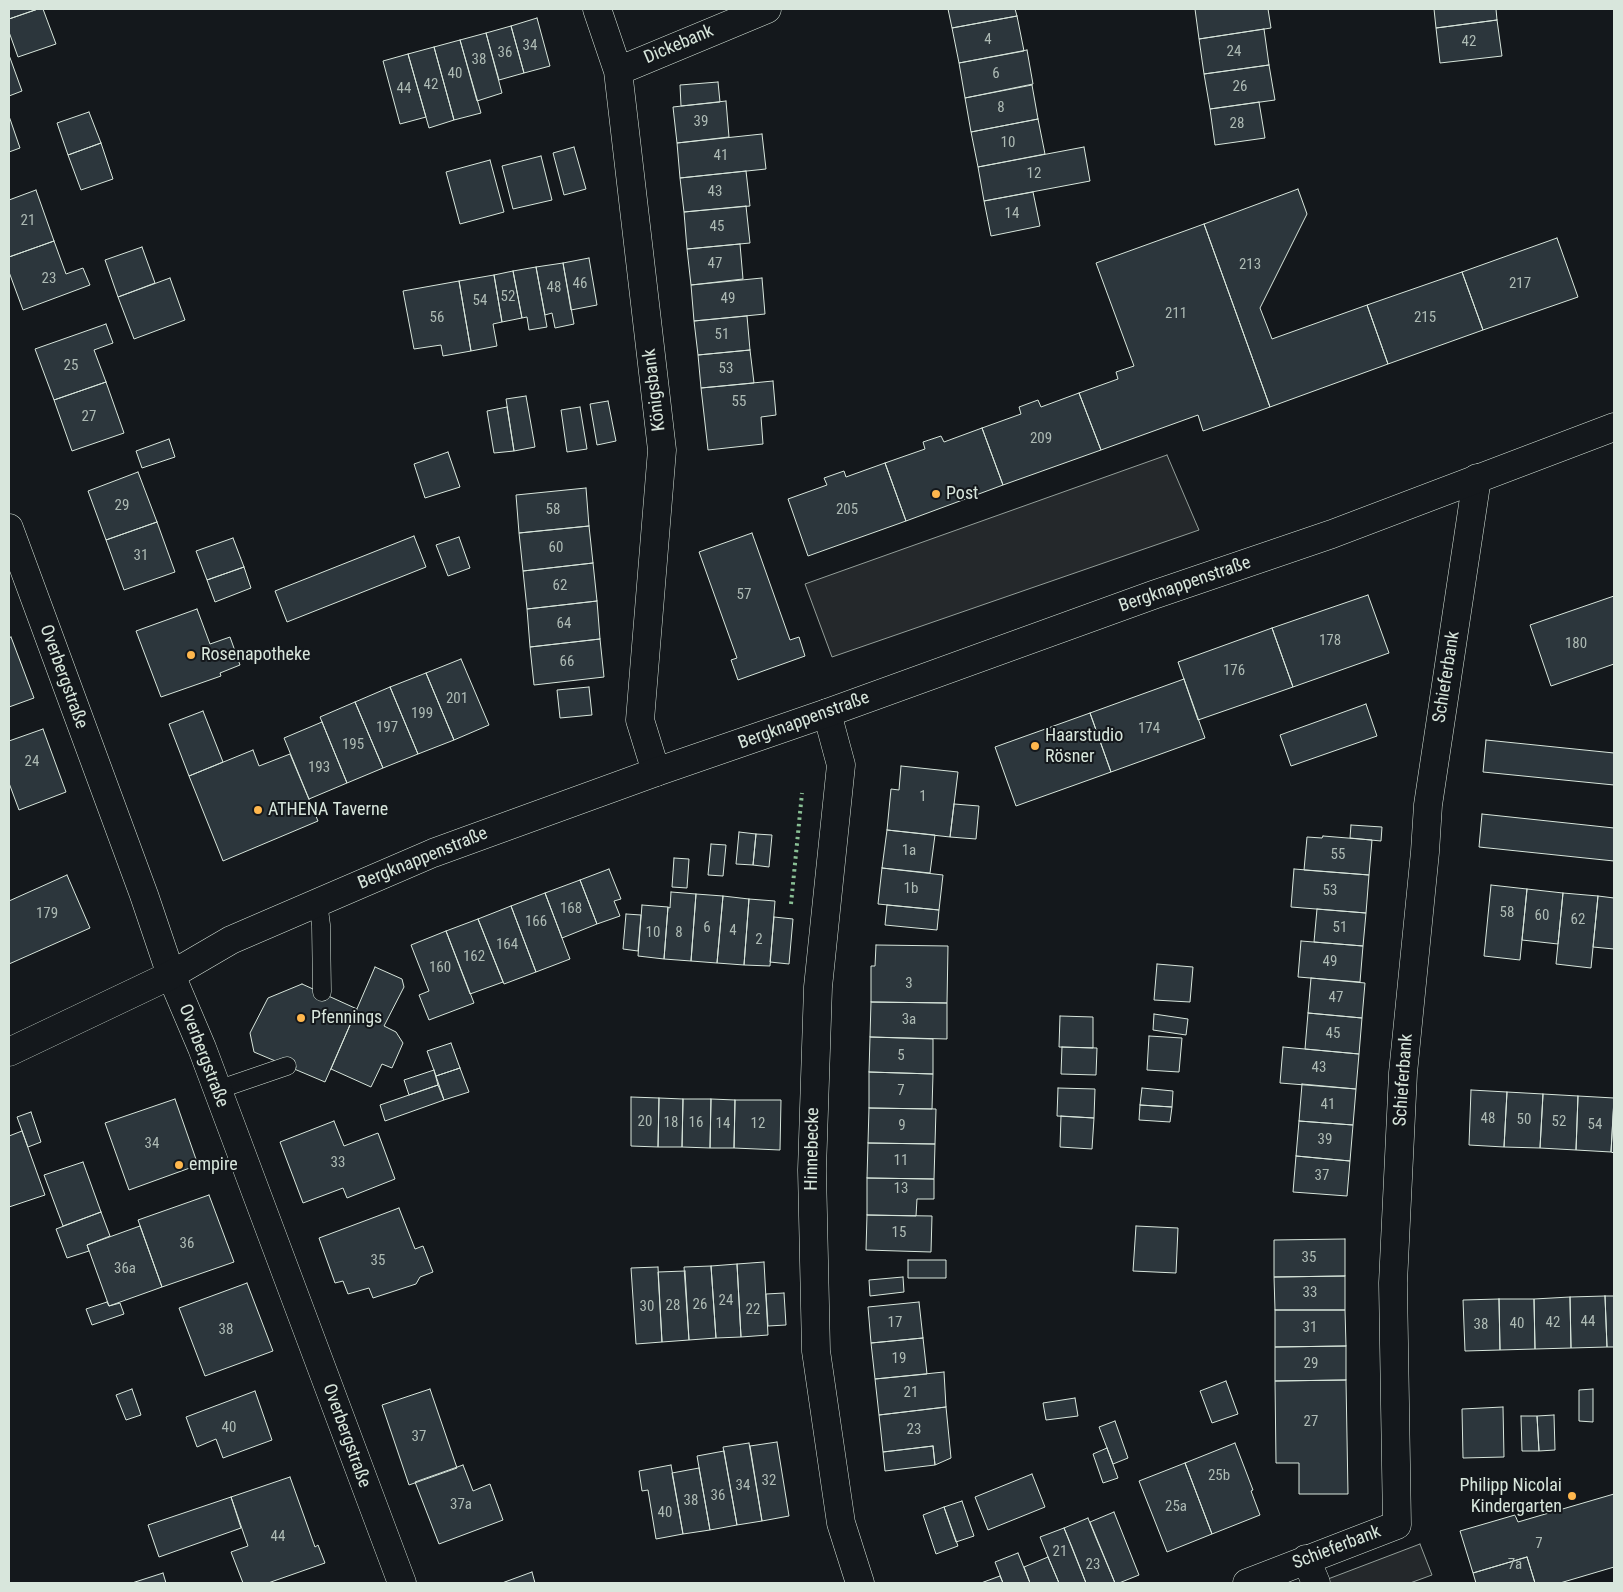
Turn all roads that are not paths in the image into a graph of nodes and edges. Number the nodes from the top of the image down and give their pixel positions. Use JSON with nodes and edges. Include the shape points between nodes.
{"nodes":[{"id":1,"x":597,"y":9,"type":"edge"},
{"id":2,"x":767,"y":9,"type":"edge"},
{"id":3,"x":618,"y":71,"type":"junction"},
{"id":4,"x":1614,"y":427,"type":"edge"},
{"id":5,"x":1477,"y":478,"type":"junction"},
{"id":6,"x":9,"y":528,"type":"edge"},
{"id":7,"x":826,"y":713,"type":"junction"},
{"id":8,"x":656,"y":772,"type":"junction"},
{"id":9,"x":318,"y":902,"type":"junction"},
{"id":10,"x":171,"y":976,"type":"junction"},
{"id":11,"x":322,"y":992,"type":"dead end"},
{"id":12,"x":9,"y":1052,"type":"edge"},
{"id":13,"x":287,"y":1066,"type":"dead end"},
{"id":14,"x":217,"y":1090,"type":"junction"},
{"id":15,"x":1311,"y":1571,"type":"edge"},
{"id":16,"x":402,"y":1583,"type":"edge"},
{"id":17,"x":860,"y":1583,"type":"edge"},
{"id":18,"x":1247,"y":1583,"type":"edge"}],
"edges":[{"from":1,"to":3,"type":"street","name":"Königsbank"},
{"from":2,"to":3,"type":"street","name":"Dickebank"},
{"from":3,"to":8,"type":"street","name":"Königsbank","via":[[662,450],[640,720]]},
{"from":4,"to":5,"type":"street","name":"Bergknappenstraße"},
{"from":5,"to":7,"type":"street","name":"Bergknappenstraße","via":[[1332,534]]},
{"from":5,"to":15,"type":"street","name":"Schieferbank","via":[[1428,805],[1403,1073],[1393,1283],[1397,1525]]},
{"from":6,"to":10,"type":"street","name":"Overbergstraße"},
{"from":7,"to":8,"type":"street","name":"Bergknappenstraße"},
{"from":7,"to":17,"type":"street","name":"Hinnebecke","via":[[841,765],[818,987],[812,1170],[816,1351],[841,1523]]},
{"from":8,"to":9,"type":"street","name":"Bergknappenstraße","via":[[433,853]]},
{"from":9,"to":10,"type":"street","name":"Bergknappenstraße","via":[[230,940]]},
{"from":9,"to":11,"type":"lane"},
{"from":10,"to":12,"type":"street","name":"Bergknappenstraße"},
{"from":10,"to":14,"type":"street","name":"Overbergstraße"},
{"from":13,"to":14,"type":"lane"},
{"from":14,"to":16,"type":"street","name":"Overbergstraße"},
{"from":15,"to":18,"type":"street","name":"Schieferbank"}]}
